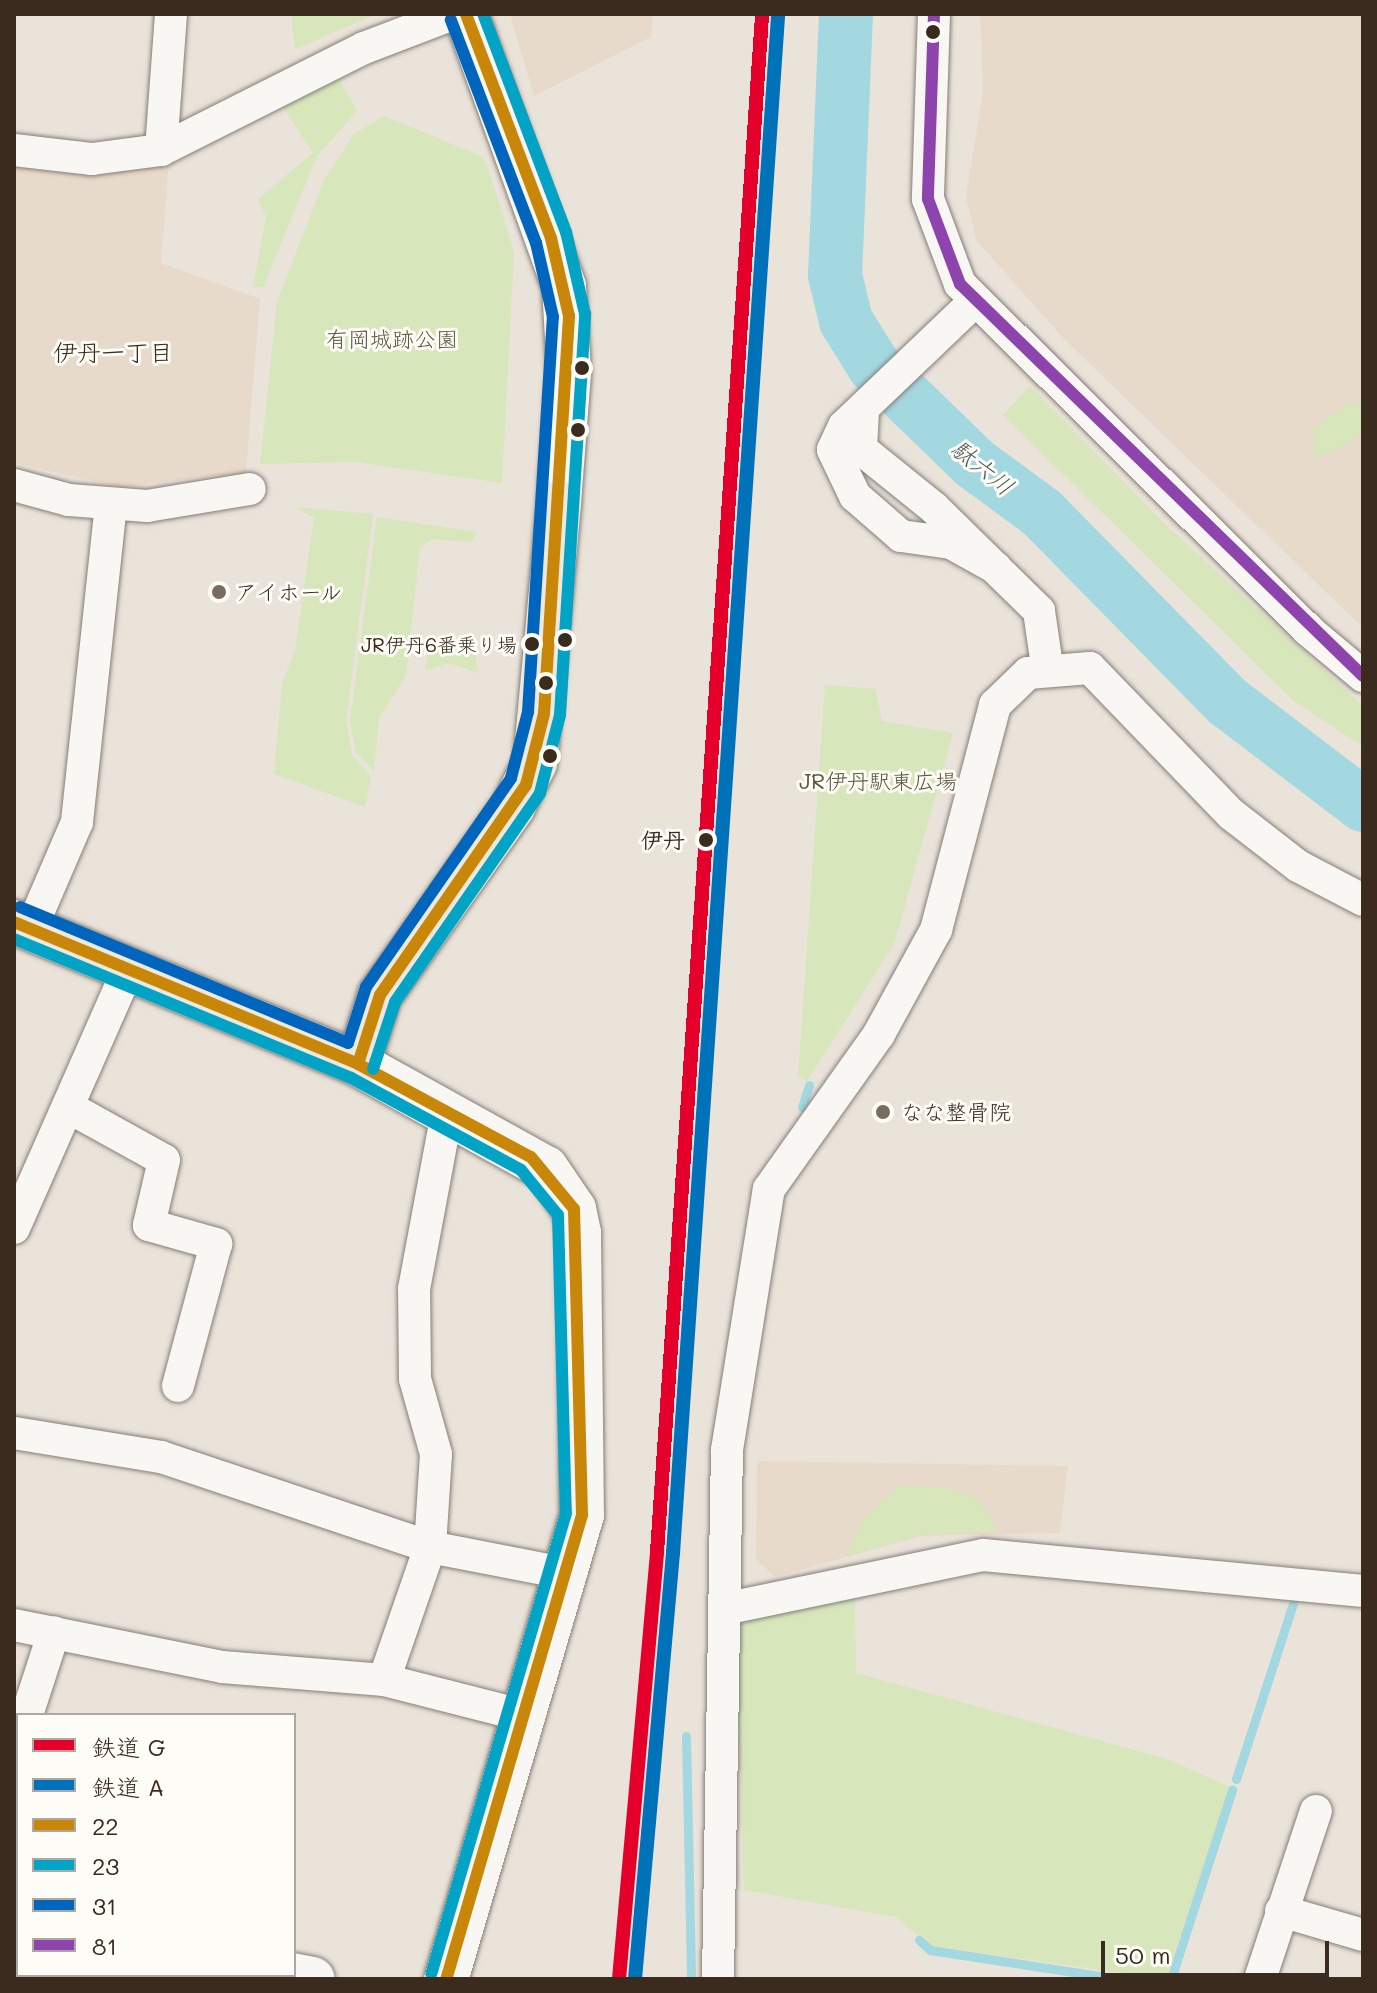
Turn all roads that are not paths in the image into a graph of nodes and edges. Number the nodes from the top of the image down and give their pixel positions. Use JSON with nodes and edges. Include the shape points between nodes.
{"nodes":[{"id":1,"x":171,"y":14,"type":"edge"},
{"id":2,"x":453,"y":14,"type":"edge"},
{"id":3,"x":466,"y":14,"type":"edge"},
{"id":4,"x":934,"y":14,"type":"edge"},
{"id":5,"x":14,"y":150,"type":"edge"},
{"id":6,"x":161,"y":150,"type":"junction"},
{"id":7,"x":975,"y":301,"type":"junction"},
{"id":8,"x":863,"y":411,"type":"junction"},
{"id":9,"x":882,"y":464,"type":"junction"},
{"id":10,"x":14,"y":485,"type":"edge"},
{"id":11,"x":250,"y":489,"type":"dead end"},
{"id":12,"x":918,"y":493,"type":"junction"},
{"id":13,"x":855,"y":496,"type":"junction"},
{"id":14,"x":559,"y":503,"type":"joint"},
{"id":15,"x":111,"y":506,"type":"junction"},
{"id":16,"x":878,"y":517,"type":"junction"},
{"id":17,"x":996,"y":568,"type":"junction"},
{"id":18,"x":1047,"y":666,"type":"junction"},
{"id":19,"x":1363,"y":676,"type":"edge"},
{"id":20,"x":1363,"y":900,"type":"edge"},
{"id":21,"x":22,"y":925,"type":"edge"},
{"id":22,"x":127,"y":972,"type":"junction"},
{"id":23,"x":358,"y":1064,"type":"junction"},
{"id":24,"x":70,"y":1108,"type":"junction"},
{"id":25,"x":447,"y":1112,"type":"junction"},
{"id":26,"x":14,"y":1228,"type":"edge"},
{"id":27,"x":178,"y":1386,"type":"dead end"},
{"id":28,"x":14,"y":1433,"type":"edge"},
{"id":29,"x":430,"y":1547,"type":"junction"},
{"id":30,"x":569,"y":1574,"type":"junction"},
{"id":31,"x":1363,"y":1591,"type":"edge"},
{"id":32,"x":724,"y":1609,"type":"junction"},
{"id":33,"x":14,"y":1625,"type":"edge"},
{"id":34,"x":54,"y":1632,"type":"junction"},
{"id":35,"x":384,"y":1680,"type":"junction"},
{"id":36,"x":28,"y":1713,"type":"edge"},
{"id":37,"x":521,"y":1715,"type":"junction"},
{"id":38,"x":1316,"y":1811,"type":"dead end"},
{"id":39,"x":1281,"y":1911,"type":"junction"},
{"id":40,"x":1363,"y":1935,"type":"edge"},
{"id":41,"x":446,"y":1979,"type":"edge"},
{"id":42,"x":718,"y":1979,"type":"edge"},
{"id":43,"x":1260,"y":1979,"type":"edge"}],
"edges":[{"from":1,"to":6,"type":"street"},
{"from":2,"to":6,"type":"street","via":[[364,48]]},
{"from":3,"to":14,"type":"street","via":[[564,286],[569,373]]},
{"from":4,"to":7,"type":"street","via":[[928,199],[950,266]]},
{"from":5,"to":6,"type":"street","via":[[92,159]]},
{"from":7,"to":8,"type":"street"},
{"from":7,"to":19,"type":"street","via":[[1308,630]]},
{"from":8,"to":9,"type":"street","via":[[861,449]]},
{"from":8,"to":13,"type":"street","via":[[833,450]]},
{"from":9,"to":12,"type":"street"},
{"from":9,"to":13,"type":"street","via":[[855,472]]},
{"from":10,"to":15,"type":"street"},
{"from":11,"to":15,"type":"street","via":[[183,504]]},
{"from":12,"to":16,"type":"street","via":[[915,519],[905,525]]},
{"from":12,"to":17,"type":"street"},
{"from":13,"to":16,"type":"street"},
{"from":14,"to":23,"type":"main road","via":[[535,763],[513,807],[380,995]]},
{"from":15,"to":21,"type":"street","via":[[77,822]]},
{"from":16,"to":17,"type":"street","via":[[901,536],[951,543]]},
{"from":17,"to":18,"type":"street","via":[[1039,611]]},
{"from":18,"to":20,"type":"street","via":[[1090,668],[1231,814],[1298,866]]},
{"from":18,"to":32,"type":"street","via":[[1028,673],[995,705],[943,912],[908,987],[769,1189],[727,1450]]},
{"from":21,"to":22,"type":"main road"},
{"from":22,"to":23,"type":"main road"},
{"from":22,"to":24,"type":"street"},
{"from":23,"to":25,"type":"street"},
{"from":24,"to":26,"type":"street"},
{"from":24,"to":27,"type":"street","via":[[164,1160],[149,1225],[216,1244]]},
{"from":25,"to":29,"type":"street","via":[[414,1289],[415,1379],[436,1454]]},
{"from":25,"to":30,"type":"street","via":[[546,1168],[574,1209],[583,1487]]},
{"from":28,"to":29,"type":"street","via":[[161,1457]]},
{"from":29,"to":30,"type":"street"},
{"from":29,"to":35,"type":"street"},
{"from":30,"to":37,"type":"street"},
{"from":31,"to":32,"type":"street","via":[[983,1555]]},
{"from":32,"to":42,"type":"street"},
{"from":33,"to":34,"type":"street"},
{"from":34,"to":35,"type":"street","via":[[222,1667]]},
{"from":34,"to":36,"type":"street"},
{"from":35,"to":37,"type":"street"},
{"from":37,"to":41,"type":"street"},
{"from":38,"to":39,"type":"street"},
{"from":39,"to":40,"type":"street"},
{"from":39,"to":43,"type":"street"}]}
